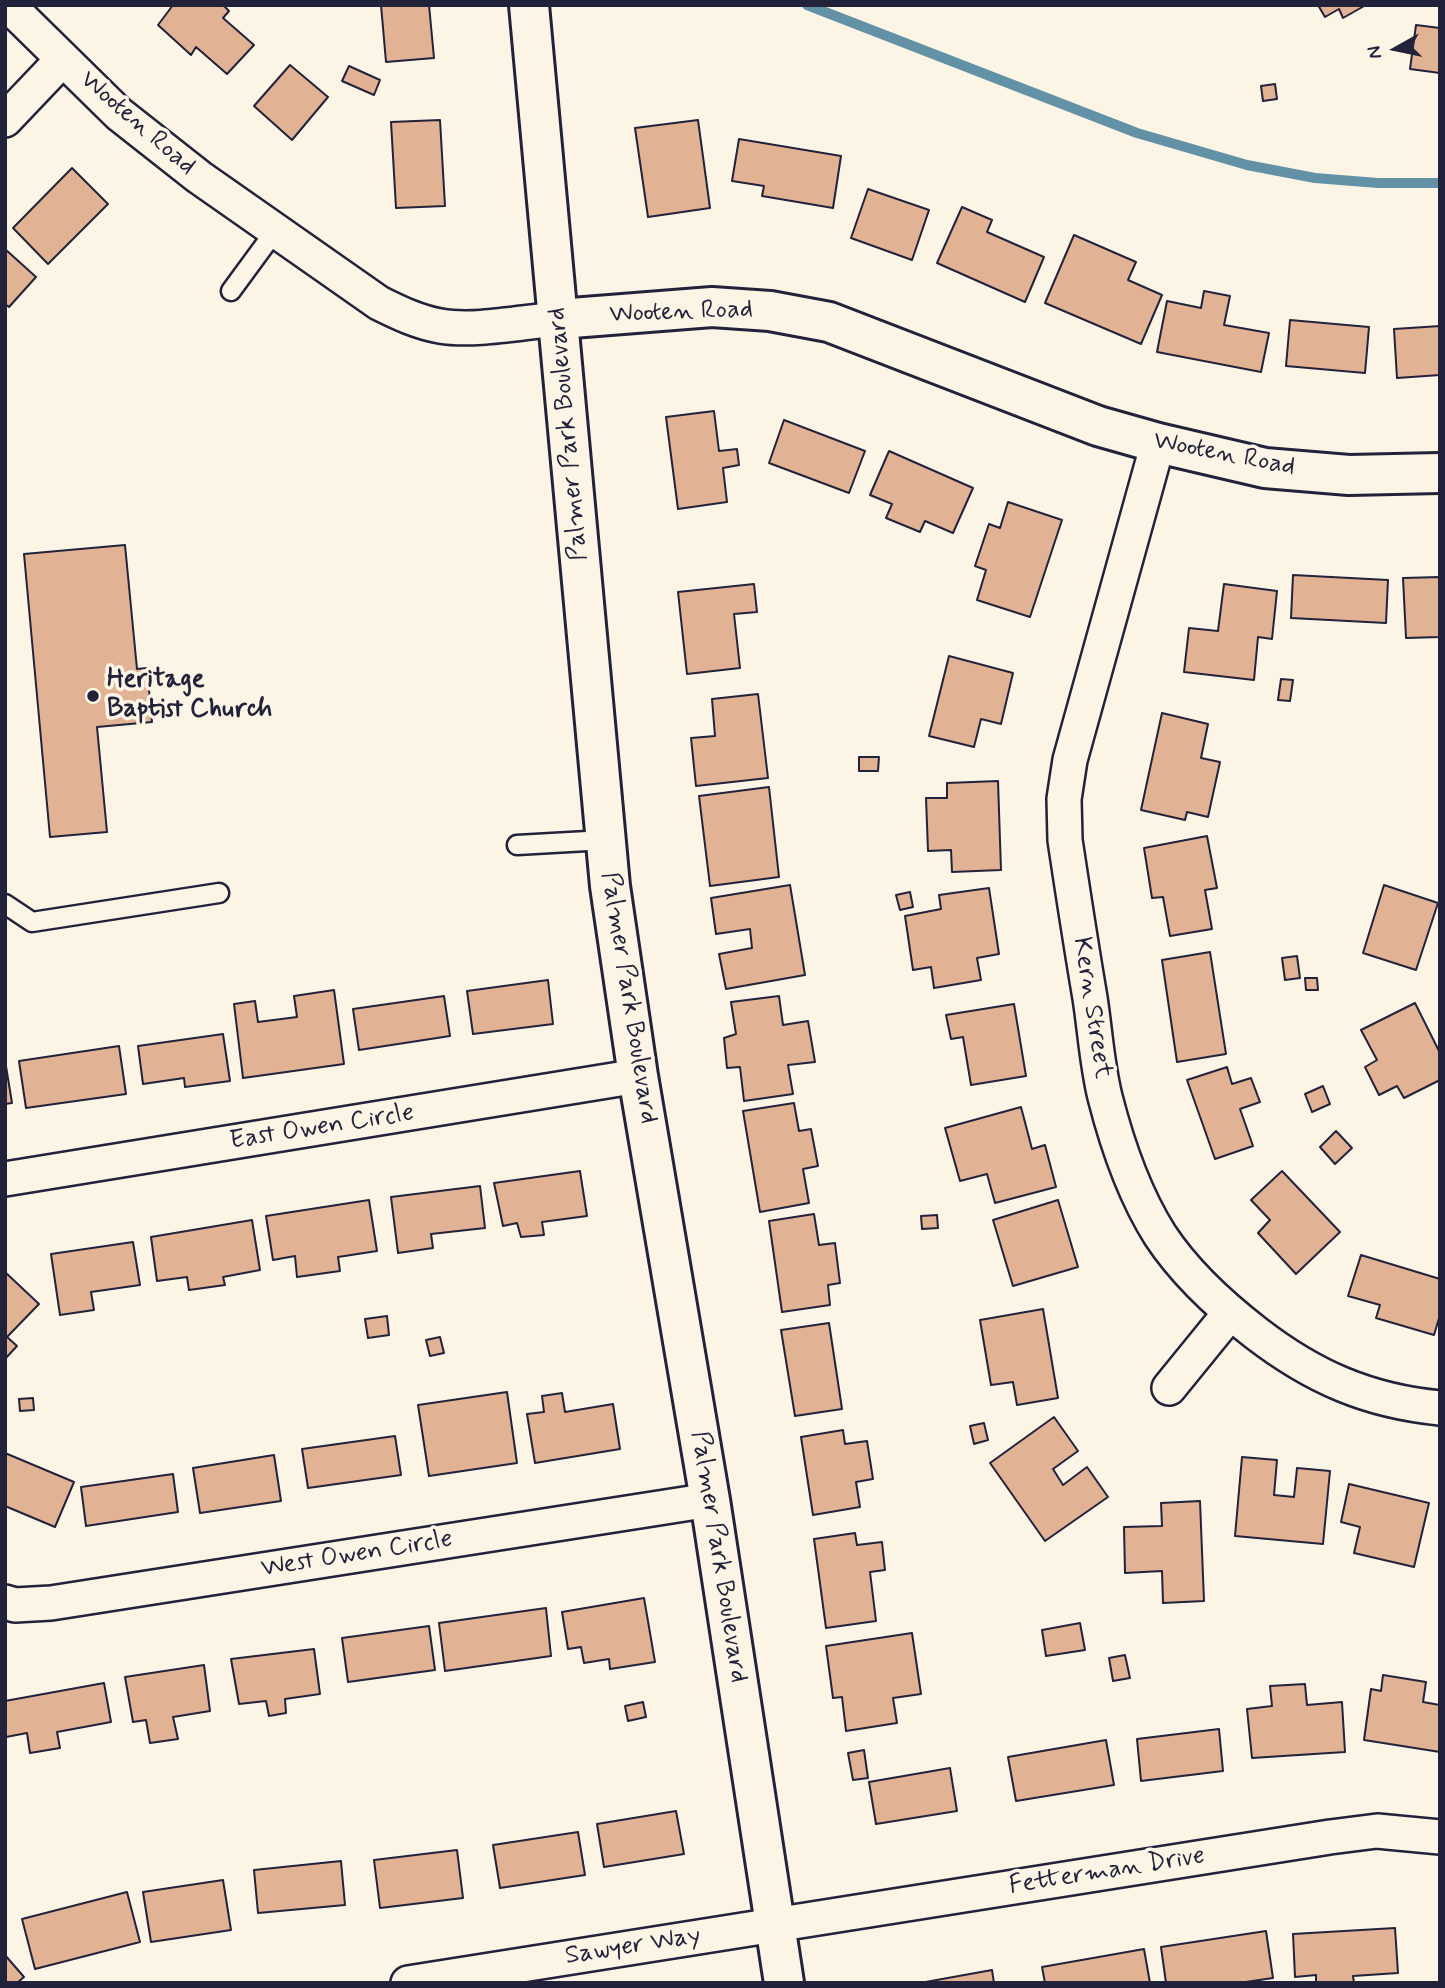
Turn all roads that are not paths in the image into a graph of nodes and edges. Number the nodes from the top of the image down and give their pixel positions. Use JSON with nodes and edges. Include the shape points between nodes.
{"nodes":[{"id":1,"x":8,"y":5,"type":"edge"},
{"id":2,"x":529,"y":5,"type":"edge"},
{"id":3,"x":63,"y":59,"type":"junction"},
{"id":4,"x":5,"y":120,"type":"edge"},
{"id":5,"x":275,"y":231,"type":"junction"},
{"id":6,"x":231,"y":290,"type":"dead end"},
{"id":7,"x":558,"y":319,"type":"junction"},
{"id":8,"x":1157,"y":443,"type":"junction"},
{"id":9,"x":1440,"y":473,"type":"edge"},
{"id":10,"x":605,"y":839,"type":"junction"},
{"id":11,"x":517,"y":845,"type":"dead end"},
{"id":12,"x":219,"y":893,"type":"dead end"},
{"id":13,"x":5,"y":904,"type":"edge"},
{"id":14,"x":638,"y":1076,"type":"junction"},
{"id":15,"x":5,"y":1179,"type":"edge"},
{"id":16,"x":1230,"y":1313,"type":"junction"},
{"id":17,"x":1169,"y":1388,"type":"dead end"},
{"id":18,"x":1440,"y":1408,"type":"edge"},
{"id":19,"x":710,"y":1500,"type":"junction"},
{"id":20,"x":5,"y":1602,"type":"edge"},
{"id":21,"x":1440,"y":1837,"type":"edge"},
{"id":22,"x":774,"y":1924,"type":"junction"},
{"id":23,"x":408,"y":1983,"type":"edge"},
{"id":24,"x":784,"y":1983,"type":"edge"}],
"edges":[{"from":1,"to":3,"type":"street","name":"Wooten Road"},
{"from":2,"to":7,"type":"main road","name":"Palmer Park Boulevard"},
{"from":3,"to":4,"type":"street"},
{"from":3,"to":5,"type":"street","name":"Wooten Road","via":[[119,114]]},
{"from":5,"to":6,"type":"lane"},
{"from":5,"to":7,"type":"street","name":"Wooten Road","via":[[379,303],[411,318],[473,327]]},
{"from":7,"to":8,"type":"main road","name":"Wooten Road","via":[[712,307],[829,322],[1098,426]]},
{"from":7,"to":10,"type":"main road","name":"Palmer Park Boulevard"},
{"from":8,"to":9,"type":"main road","name":"Wooten Road","via":[[1265,468],[1349,475]]},
{"from":8,"to":16,"type":"street","name":"Kern Street","via":[[1070,760],[1064,799],[1065,840],[1105,1096],[1120,1146],[1160,1235]]},
{"from":10,"to":11,"type":"lane"},
{"from":10,"to":14,"type":"main road","name":"Palmer Park Boulevard"},
{"from":12,"to":13,"type":"lane","via":[[32,922]]},
{"from":14,"to":15,"type":"street","name":"East Owen Circle"},
{"from":14,"to":19,"type":"main road","name":"Palmer Park Boulevard"},
{"from":16,"to":17,"type":"street"},
{"from":16,"to":18,"type":"street","name":"Kern Street","via":[[1283,1354],[1322,1376],[1362,1394]]},
{"from":19,"to":20,"type":"street","name":"West Owen Circle","via":[[51,1603]]},
{"from":19,"to":22,"type":"main road","name":"Palmer Park Boulevard"},
{"from":21,"to":22,"type":"street","name":"Fetterman Drive","via":[[1377,1831],[1330,1837]]},
{"from":22,"to":23,"type":"street","name":"Sawyer Way"},
{"from":22,"to":24,"type":"main road","name":"Palmer Park Boulevard"}]}
